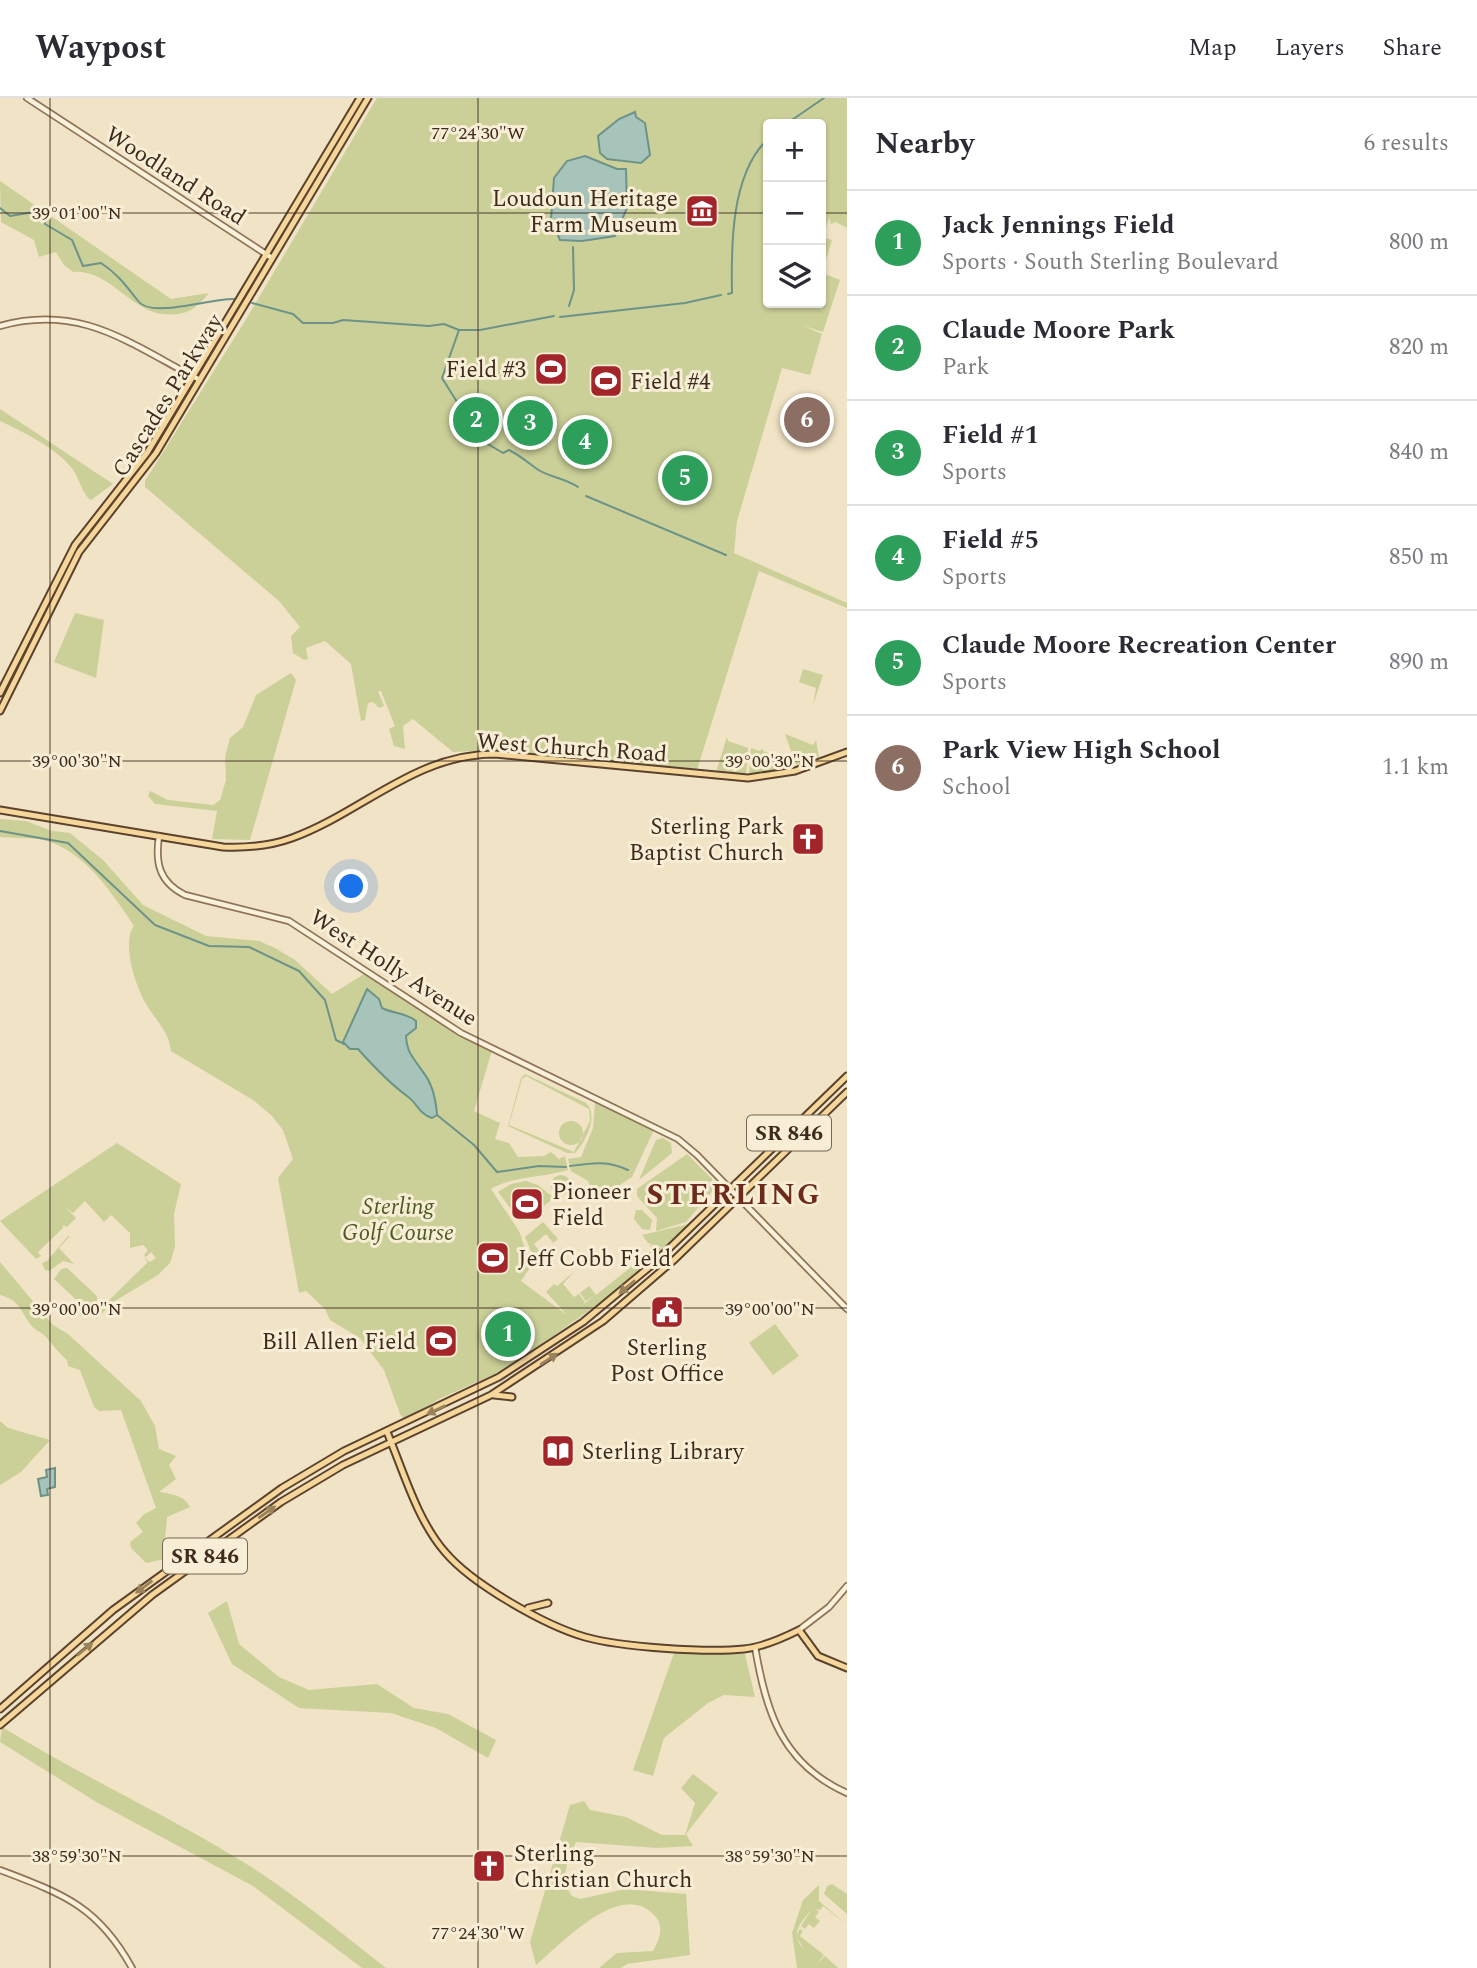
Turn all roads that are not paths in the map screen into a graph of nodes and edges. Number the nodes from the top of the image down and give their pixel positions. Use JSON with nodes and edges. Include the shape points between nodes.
{"nodes":[{"id":1,"x":27,"y":98,"type":"edge"},
{"id":2,"x":360,"y":98,"type":"edge"},
{"id":3,"x":368,"y":98,"type":"edge"},
{"id":4,"x":269,"y":256,"type":"junction"},
{"id":5,"x":0,"y":326,"type":"edge"},
{"id":6,"x":193,"y":376,"type":"junction"},
{"id":7,"x":200,"y":380,"type":"junction"},
{"id":8,"x":0,"y":693,"type":"edge"},
{"id":9,"x":0,"y":712,"type":"edge"},
{"id":10,"x":847,"y":752,"type":"edge"},
{"id":11,"x":0,"y":811,"type":"edge"},
{"id":12,"x":159,"y":836,"type":"junction"},
{"id":13,"x":847,"y":1076,"type":"edge"},
{"id":14,"x":847,"y":1092,"type":"edge"},
{"id":15,"x":730,"y":1190,"type":"junction"},
{"id":16,"x":738,"y":1198,"type":"junction"},
{"id":17,"x":847,"y":1309,"type":"edge"},
{"id":18,"x":491,"y":1395,"type":"junction"},
{"id":19,"x":512,"y":1398,"type":"dead end"},
{"id":20,"x":387,"y":1432,"type":"junction"},
{"id":21,"x":391,"y":1443,"type":"junction"},
{"id":22,"x":847,"y":1586,"type":"edge"},
{"id":23,"x":548,"y":1604,"type":"dead end"},
{"id":24,"x":526,"y":1609,"type":"junction"},
{"id":25,"x":799,"y":1630,"type":"junction"},
{"id":26,"x":755,"y":1647,"type":"junction"},
{"id":27,"x":847,"y":1668,"type":"edge"},
{"id":28,"x":0,"y":1709,"type":"edge"},
{"id":29,"x":0,"y":1725,"type":"edge"},
{"id":30,"x":847,"y":1793,"type":"edge"},
{"id":31,"x":0,"y":1870,"type":"edge"},
{"id":32,"x":132,"y":1968,"type":"edge"}],
"edges":[{"from":1,"to":4,"type":"street","name":"Woodland Road"},
{"from":2,"to":4,"type":"main road","name":"Cascades Parkway"},
{"from":3,"to":4,"type":"main road","name":"Cascades Parkway"},
{"from":4,"to":6,"type":"main road","name":"Cascades Parkway"},
{"from":4,"to":7,"type":"main road","name":"Cascades Parkway"},
{"from":5,"to":6,"type":"street","via":[[38,317],[77,321]]},
{"from":6,"to":7,"type":"street"},
{"from":6,"to":8,"type":"main road","name":"Cascades Parkway","via":[[147,453],[70,553]]},
{"from":7,"to":9,"type":"main road","name":"Cascades Parkway","via":[[144,470],[79,552]]},
{"from":10,"to":12,"type":"main road","name":"West Church Road","via":[[780,775],[748,778],[495,754],[461,757],[424,768],[278,842],[223,848]]},
{"from":11,"to":12,"type":"main road","name":"West Church Road"},
{"from":12,"to":15,"type":"street","name":"West Holly Avenue","via":[[158,868],[174,890],[289,921],[461,1033],[678,1139]]},
{"from":13,"to":15,"type":"main road","number":"SR 846"},
{"from":14,"to":16,"type":"main road","number":"SR 846"},
{"from":15,"to":16,"type":"street","name":"West Holly Avenue"},
{"from":15,"to":20,"type":"main road","number":"SR 846","one_way":true,"via":[[653,1264],[583,1322],[499,1377]]},
{"from":16,"to":17,"type":"street","name":"West Holly Avenue"},
{"from":18,"to":16,"type":"main road","number":"SR 846","one_way":true,"via":[[622,1307]]},
{"from":18,"to":19,"type":"main road"},
{"from":18,"to":21,"type":"main road","number":"SR 846"},
{"from":20,"to":21,"type":"main road"},
{"from":20,"to":28,"type":"main road","number":"SR 846","one_way":true,"via":[[299,1477],[177,1562]]},
{"from":21,"to":24,"type":"main road","via":[[443,1550],[479,1582]]},
{"from":29,"to":21,"type":"main road","number":"SR 846","one_way":true,"via":[[156,1591],[296,1493]]},
{"from":22,"to":25,"type":"street"},
{"from":23,"to":24,"type":"main road"},
{"from":24,"to":26,"type":"main road","via":[[563,1629],[602,1640],[720,1651]]},
{"from":25,"to":26,"type":"main road"},
{"from":25,"to":27,"type":"main road","via":[[818,1656]]},
{"from":26,"to":30,"type":"street","via":[[765,1698],[784,1743],[817,1776]]},
{"from":31,"to":32,"type":"street","via":[[59,1892],[84,1908],[107,1929]]}]}
